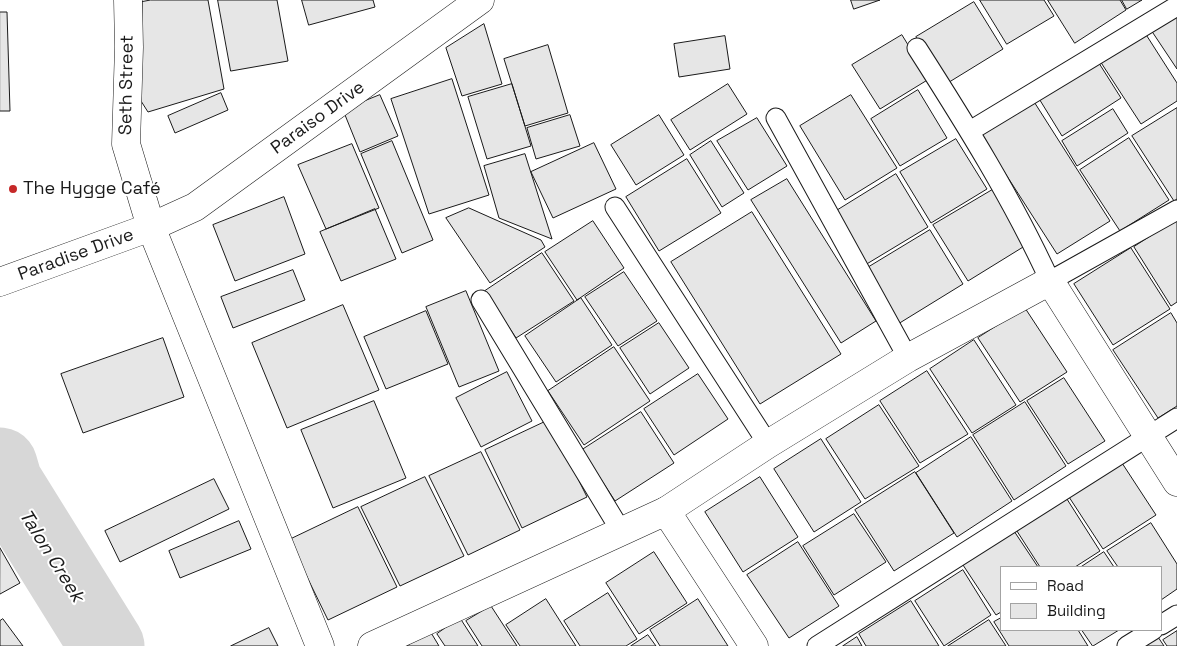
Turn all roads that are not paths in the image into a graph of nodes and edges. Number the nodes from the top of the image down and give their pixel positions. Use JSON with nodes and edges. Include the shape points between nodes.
{"nodes":[{"id":1,"x":128,"y":0,"type":"edge"},
{"id":2,"x":480,"y":0,"type":"edge"},
{"id":3,"x":1177,"y":6,"type":"edge"},
{"id":4,"x":917,"y":48,"type":"dead end"},
{"id":5,"x":776,"y":118,"type":"dead end"},
{"id":6,"x":970,"y":131,"type":"junction"},
{"id":7,"x":615,"y":207,"type":"dead end"},
{"id":8,"x":1177,"y":210,"type":"edge"},
{"id":9,"x":151,"y":227,"type":"junction"},
{"id":10,"x":1050,"y":281,"type":"junction"},
{"id":11,"x":0,"y":282,"type":"edge"},
{"id":12,"x":481,"y":300,"type":"dead end"},
{"id":13,"x":908,"y":358,"type":"junction"},
{"id":14,"x":1177,"y":418,"type":"edge"},
{"id":15,"x":1148,"y":436,"type":"junction"},
{"id":16,"x":768,"y":444,"type":"junction"},
{"id":17,"x":1177,"y":482,"type":"edge"},
{"id":18,"x":666,"y":511,"type":"junction"},
{"id":19,"x":621,"y":531,"type":"junction"},
{"id":20,"x":1177,"y":615,"type":"edge"},
{"id":21,"x":1162,"y":624,"type":"edge"},
{"id":22,"x":1151,"y":631,"type":"edge"},
{"id":23,"x":320,"y":646,"type":"edge"},
{"id":24,"x":372,"y":646,"type":"edge"},
{"id":25,"x":754,"y":646,"type":"edge"},
{"id":26,"x":817,"y":646,"type":"edge"},
{"id":27,"x":1127,"y":646,"type":"edge"}],
"edges":[{"from":1,"to":9,"type":"street","name":"Seth Street","via":[[126,144]]},
{"from":2,"to":9,"type":"street","name":"Paraiso Drive","via":[[195,207]]},
{"from":3,"to":6,"type":"lane"},
{"from":4,"to":6,"type":"lane"},
{"from":5,"to":13,"type":"lane"},
{"from":6,"to":10,"type":"lane"},
{"from":7,"to":16,"type":"lane"},
{"from":8,"to":10,"type":"lane"},
{"from":9,"to":11,"type":"street","name":"Paradise Drive"},
{"from":9,"to":23,"type":"street","name":"Seth Street"},
{"from":10,"to":13,"type":"street"},
{"from":10,"to":15,"type":"street"},
{"from":12,"to":19,"type":"lane"},
{"from":13,"to":16,"type":"street"},
{"from":14,"to":15,"type":"lane"},
{"from":15,"to":17,"type":"street"},
{"from":15,"to":26,"type":"lane"},
{"from":16,"to":18,"type":"street"},
{"from":18,"to":19,"type":"street"},
{"from":18,"to":25,"type":"street"},
{"from":19,"to":24,"type":"street"},
{"from":20,"to":21,"type":"lane"},
{"from":22,"to":27,"type":"lane"}]}
